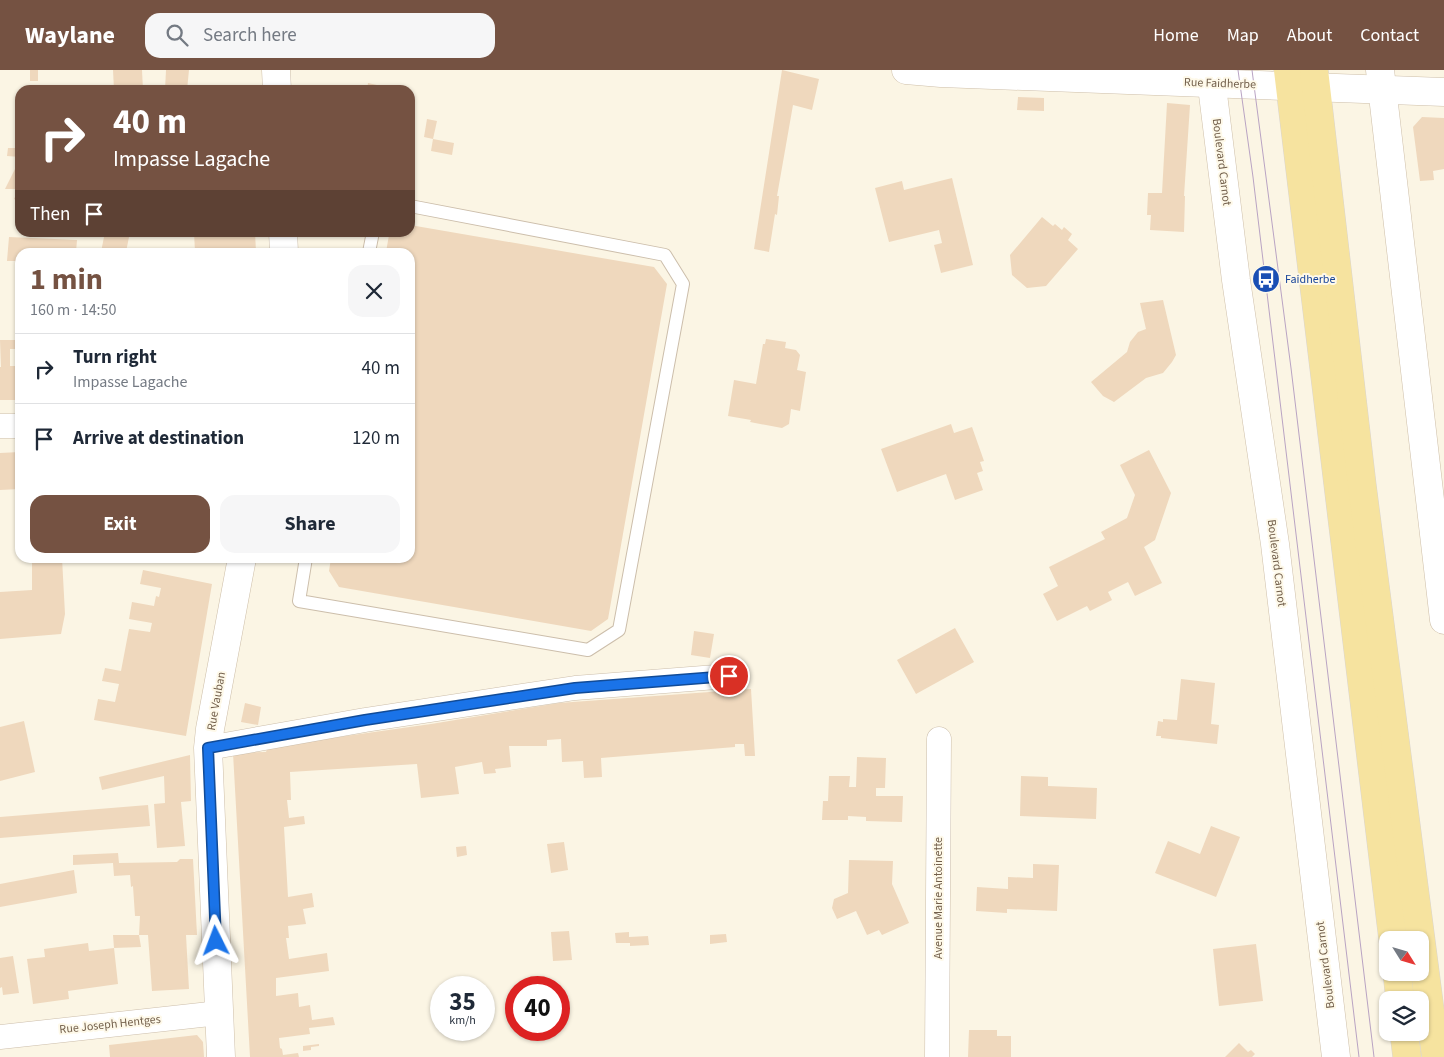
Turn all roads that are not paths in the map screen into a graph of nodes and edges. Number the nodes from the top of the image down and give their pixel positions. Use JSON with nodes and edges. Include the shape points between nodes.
{"nodes":[{"id":1,"x":276,"y":70,"type":"edge"},
{"id":2,"x":906,"y":70,"type":"edge"},
{"id":3,"x":1211,"y":76,"type":"edge"},
{"id":4,"x":1302,"y":78,"type":"edge"},
{"id":5,"x":1381,"y":80,"type":"edge"},
{"id":6,"x":277,"y":85,"type":"edge"},
{"id":7,"x":1444,"y":92,"type":"edge"},
{"id":8,"x":415,"y":207,"type":"edge"},
{"id":9,"x":0,"y":426,"type":"edge"},
{"id":10,"x":15,"y":426,"type":"edge"},
{"id":11,"x":241,"y":563,"type":"edge"},
{"id":12,"x":305,"y":563,"type":"edge"},
{"id":13,"x":1444,"y":620,"type":"edge"},
{"id":14,"x":729,"y":676,"type":"dead end"},
{"id":15,"x":938,"y":738,"type":"dead end"},
{"id":16,"x":208,"y":748,"type":"junction"},
{"id":17,"x":1392,"y":931,"type":"edge"},
{"id":18,"x":219,"y":1012,"type":"junction"},
{"id":19,"x":0,"y":1037,"type":"edge"},
{"id":20,"x":1405,"y":1041,"type":"edge"},
{"id":21,"x":221,"y":1057,"type":"edge"},
{"id":22,"x":937,"y":1057,"type":"edge"},
{"id":23,"x":1336,"y":1057,"type":"edge"},
{"id":24,"x":1407,"y":1057,"type":"edge"},
{"id":25,"x":1436,"y":1057,"type":"edge"}],
"edges":[{"from":1,"to":6,"type":"street"},
{"from":2,"to":3,"type":"street","name":"Rue Faidherbe","via":[[949,74]]},
{"from":3,"to":4,"type":"street","name":"Rue Faidherbe"},
{"from":3,"to":23,"type":"street","name":"Boulevard Carnot","via":[[1236,280],[1275,544]]},
{"from":4,"to":5,"type":"street","name":"Rue Faidherbe"},
{"from":4,"to":17,"type":"main road"},
{"from":4,"to":25,"type":"main road","via":[[1362,485]]},
{"from":5,"to":7,"type":"street","name":"Rue Faidherbe"},
{"from":5,"to":13,"type":"street"},
{"from":8,"to":12,"type":"lane","via":[[665,255],[683,284],[619,630],[588,650],[299,602]]},
{"from":9,"to":10,"type":"street"},
{"from":11,"to":16,"type":"street","name":"Rue Vauban"},
{"from":14,"to":16,"type":"street","via":[[575,688]]},
{"from":15,"to":22,"type":"street","name":"Avenue Marie Antoinette"},
{"from":16,"to":18,"type":"street","name":"Rue Vauban"},
{"from":18,"to":19,"type":"street","name":"Rue Joseph Hentges"},
{"from":18,"to":21,"type":"street","name":"Rue Vauban"},
{"from":20,"to":24,"type":"main road"}]}
